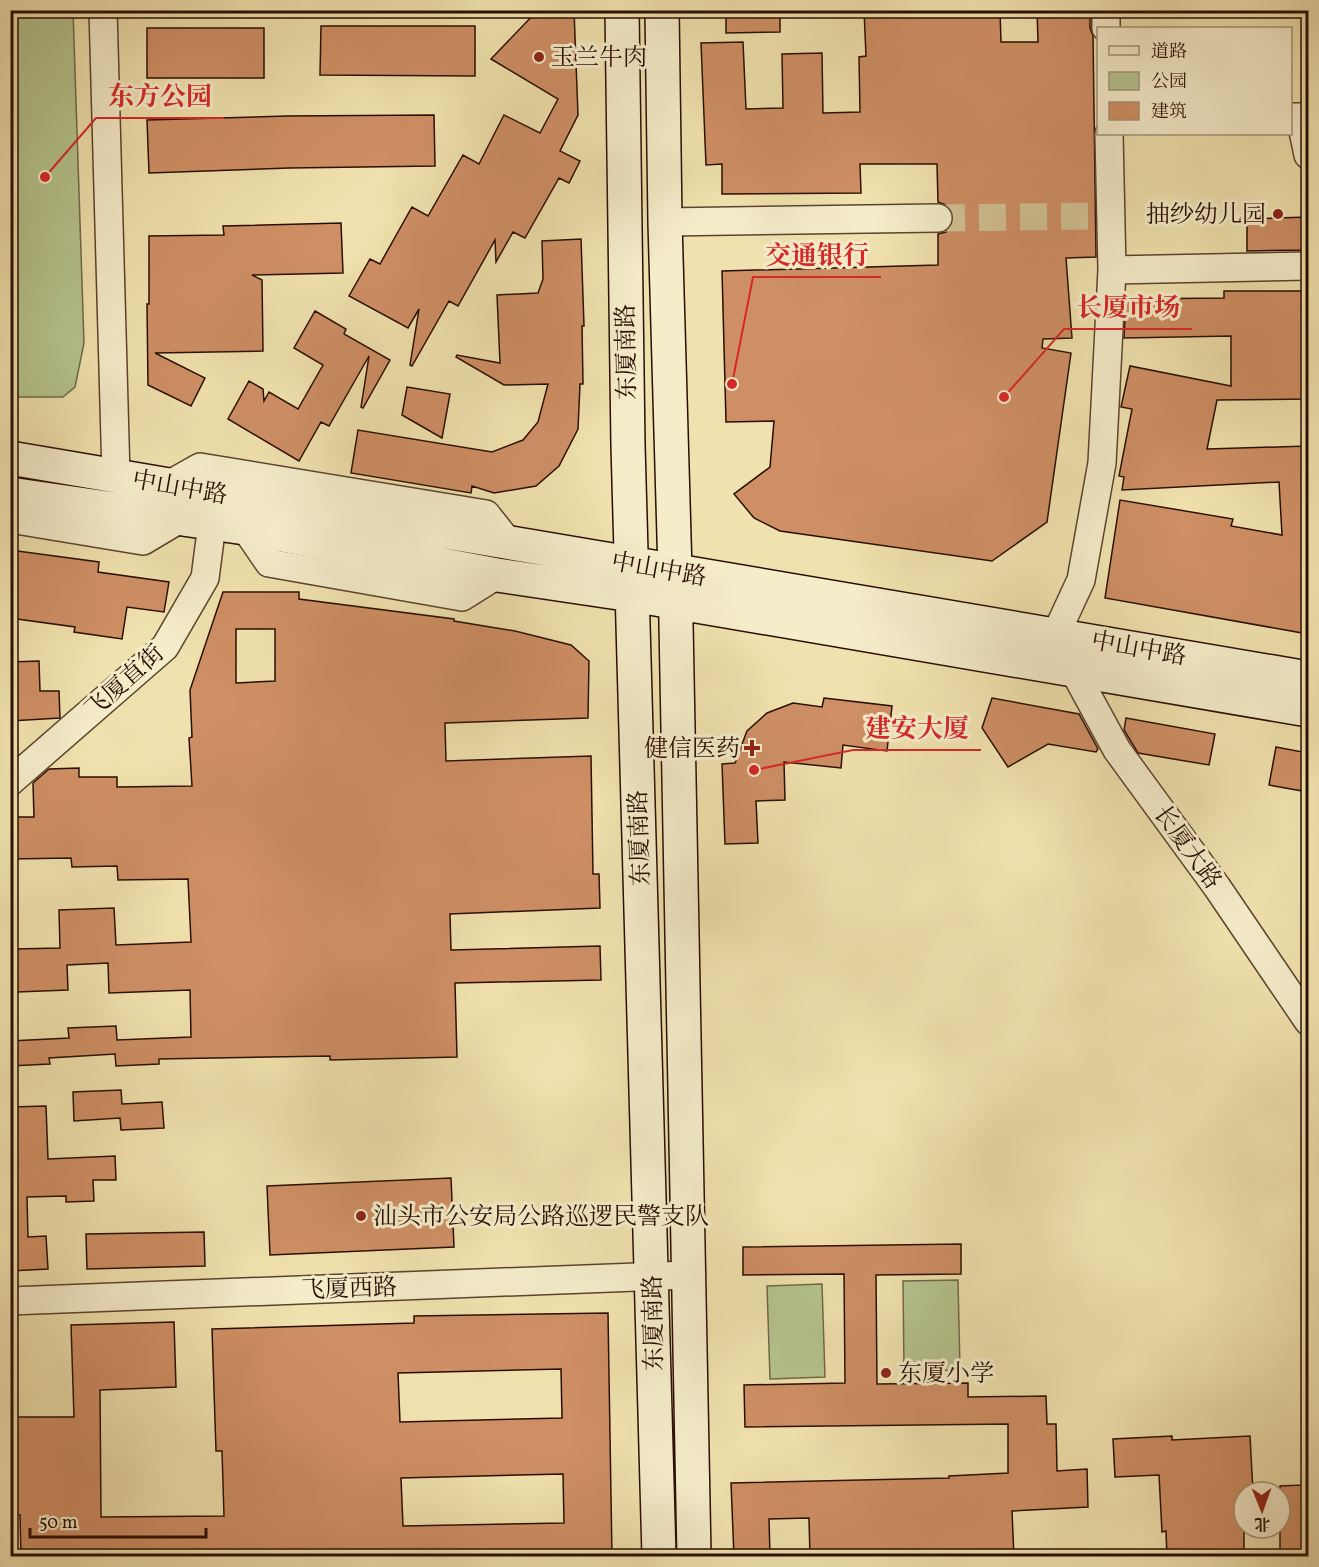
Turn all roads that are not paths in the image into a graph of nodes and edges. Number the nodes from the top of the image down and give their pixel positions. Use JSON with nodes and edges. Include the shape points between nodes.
{"nodes":[{"id":1,"x":103,"y":10,"type":"edge"},
{"id":2,"x":622,"y":10,"type":"edge"},
{"id":3,"x":662,"y":10,"type":"edge"},
{"id":4,"x":1106,"y":10,"type":"edge"},
{"id":5,"x":1106,"y":27,"type":"edge"},
{"id":6,"x":1300,"y":117,"type":"edge"},
{"id":7,"x":1109,"y":135,"type":"edge"},
{"id":8,"x":1308,"y":155,"type":"edge"},
{"id":9,"x":938,"y":218,"type":"tunnel mouth"},
{"id":10,"x":665,"y":222,"type":"junction"},
{"id":11,"x":1308,"y":266,"type":"edge"},
{"id":12,"x":1112,"y":270,"type":"junction"},
{"id":13,"x":12,"y":458,"type":"edge"},
{"id":14,"x":116,"y":476,"type":"junction"},
{"id":15,"x":10,"y":494,"type":"edge"},
{"id":16,"x":10,"y":519,"type":"edge"},
{"id":17,"x":180,"y":519,"type":"junction"},
{"id":18,"x":212,"y":524,"type":"junction"},
{"id":19,"x":632,"y":580,"type":"junction"},
{"id":20,"x":675,"y":588,"type":"junction"},
{"id":21,"x":1056,"y":634,"type":"junction"},
{"id":22,"x":1073,"y":669,"type":"junction"},
{"id":23,"x":1308,"y":678,"type":"edge"},
{"id":24,"x":1308,"y":710,"type":"edge"},
{"id":25,"x":10,"y":782,"type":"edge"},
{"id":26,"x":1308,"y":1021,"type":"edge"},
{"id":27,"x":688,"y":1275,"type":"junction"},
{"id":28,"x":652,"y":1277,"type":"junction"},
{"id":29,"x":10,"y":1301,"type":"edge"},
{"id":30,"x":659,"y":1557,"type":"edge"},
{"id":31,"x":694,"y":1557,"type":"edge"}],
"edges":[{"from":1,"to":14,"type":"street"},
{"from":2,"to":19,"type":"street","name":"东厦南路"},
{"from":3,"to":10,"type":"street","name":"东厦南路"},
{"from":4,"to":5,"type":"street"},
{"from":6,"to":8,"type":"street"},
{"from":7,"to":12,"type":"street","via":[[1104,216]]},
{"from":9,"to":10,"type":"street"},
{"from":10,"to":20,"type":"street","name":"东厦南路"},
{"from":11,"to":12,"type":"street"},
{"from":12,"to":21,"type":"street","via":[[1102,463],[1081,580]]},
{"from":13,"to":14,"type":"street","name":"中山中路"},
{"from":14,"to":19,"type":"street","name":"中山中路","via":[[509,543]]},
{"from":15,"to":17,"type":"street","name":"中山中路"},
{"from":16,"to":17,"type":"street","via":[[142,541]]},
{"from":17,"to":18,"type":"street","name":"中山中路"},
{"from":18,"to":19,"type":"street","name":"中山中路","via":[[497,575]]},
{"from":18,"to":25,"type":"street","name":"飞厦直街","via":[[205,578],[165,647]]},
{"from":19,"to":20,"type":"street","name":"中山中路"},
{"from":19,"to":28,"type":"street","name":"东厦南路"},
{"from":20,"to":21,"type":"street","name":"中山中路"},
{"from":20,"to":22,"type":"street","name":"中山中路"},
{"from":20,"to":27,"type":"street","name":"东厦南路"},
{"from":21,"to":23,"type":"street","name":"中山中路"},
{"from":22,"to":24,"type":"street","name":"中山中路"},
{"from":22,"to":26,"type":"street","name":"长厦大路","via":[[1117,750]]},
{"from":27,"to":28,"type":"street","name":"飞厦西路"},
{"from":27,"to":31,"type":"street","name":"东厦南路"},
{"from":28,"to":29,"type":"street","name":"飞厦西路"},
{"from":28,"to":30,"type":"street","name":"东厦南路"}]}
